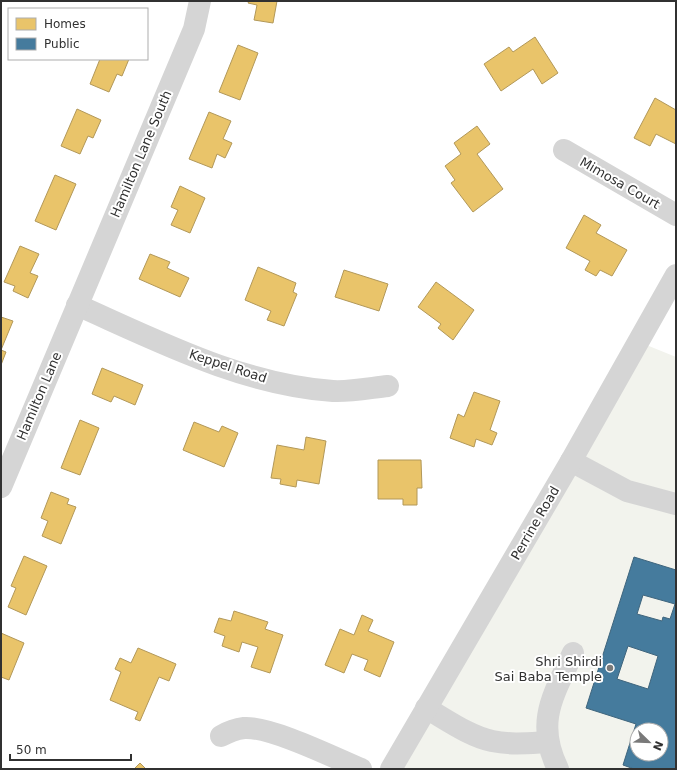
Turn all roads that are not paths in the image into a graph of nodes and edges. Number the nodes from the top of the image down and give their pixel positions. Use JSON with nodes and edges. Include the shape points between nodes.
{"nodes":[{"id":1,"x":200,"y":1,"type":"edge"},
{"id":2,"x":564,"y":150,"type":"dead end"},
{"id":3,"x":676,"y":215,"type":"edge"},
{"id":4,"x":676,"y":276,"type":"edge"},
{"id":5,"x":77,"y":305,"type":"junction"},
{"id":6,"x":388,"y":386,"type":"dead end"},
{"id":7,"x":571,"y":461,"type":"junction"},
{"id":8,"x":1,"y":487,"type":"edge"},
{"id":9,"x":676,"y":504,"type":"edge"},
{"id":10,"x":573,"y":653,"type":"dead end"},
{"id":11,"x":426,"y":708,"type":"junction"},
{"id":12,"x":221,"y":736,"type":"dead end"},
{"id":13,"x":548,"y":742,"type":"junction"},
{"id":14,"x":361,"y":769,"type":"edge"},
{"id":15,"x":391,"y":769,"type":"edge"},
{"id":16,"x":558,"y":769,"type":"edge"}],
"edges":[{"from":1,"to":5,"type":"street","name":"Hamilton Lane South","via":[[194,29]]},
{"from":2,"to":3,"type":"street","name":"Mimosa Court"},
{"from":4,"to":7,"type":"street","name":"Perrine Road"},
{"from":5,"to":6,"type":"street","name":"Keppel Road","via":[[185,352],[244,373],[296,386],[334,391]]},
{"from":5,"to":8,"type":"street","name":"Hamilton Lane"},
{"from":7,"to":9,"type":"street","via":[[627,491]]},
{"from":7,"to":11,"type":"street","name":"Perrine Road"},
{"from":10,"to":13,"type":"street","via":[[554,694],[546,723]]},
{"from":11,"to":13,"type":"street","via":[[469,733],[492,741],[517,744]]},
{"from":11,"to":15,"type":"street","name":"Perrine Road"},
{"from":12,"to":14,"type":"street","via":[[233,730],[246,728],[271,732]]},
{"from":13,"to":16,"type":"street"}]}
